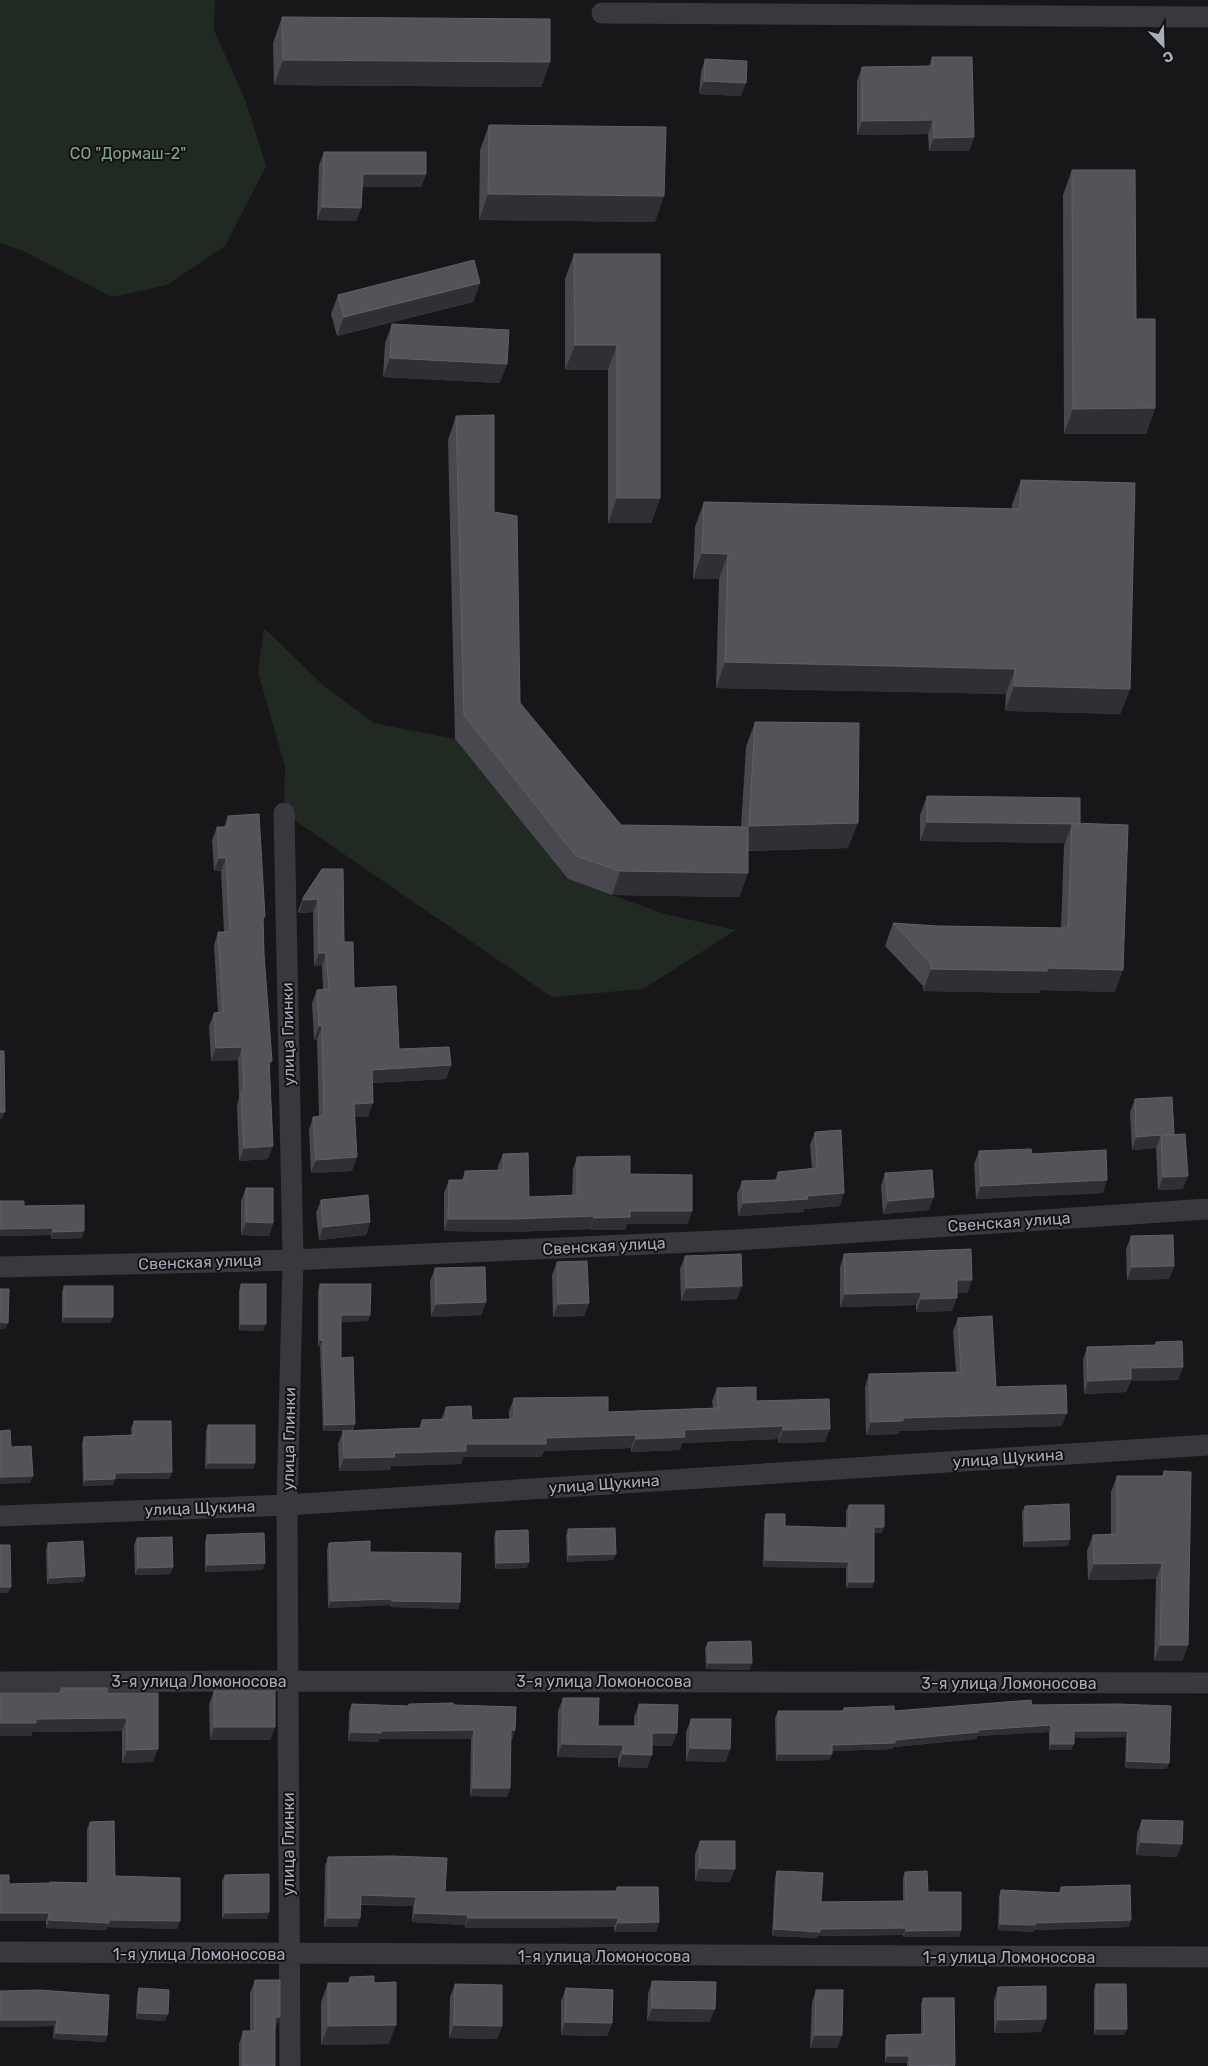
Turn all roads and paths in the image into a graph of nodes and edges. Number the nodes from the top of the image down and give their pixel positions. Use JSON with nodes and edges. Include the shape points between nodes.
{"nodes":[{"id":1,"x":602,"y":13,"type":"dead end"},
{"id":2,"x":1208,"y":17,"type":"edge"},
{"id":3,"x":284,"y":813,"type":"dead end"},
{"id":4,"x":1208,"y":1210,"type":"edge"},
{"id":5,"x":293,"y":1260,"type":"junction"},
{"id":6,"x":0,"y":1268,"type":"edge"},
{"id":7,"x":1208,"y":1445,"type":"edge"},
{"id":8,"x":287,"y":1505,"type":"junction"},
{"id":9,"x":0,"y":1516,"type":"edge"},
{"id":10,"x":287,"y":1681,"type":"junction"},
{"id":11,"x":0,"y":1682,"type":"edge"},
{"id":12,"x":1208,"y":1683,"type":"edge"},
{"id":13,"x":0,"y":1952,"type":"edge"},
{"id":14,"x":289,"y":1955,"type":"junction"},
{"id":15,"x":1208,"y":1957,"type":"edge"},
{"id":16,"x":290,"y":2066,"type":"edge"}],
"edges":[{"from":1,"to":2,"type":"street"},
{"from":3,"to":5,"type":"street","name":"улица Глинки"},
{"from":4,"to":5,"type":"street","name":"Свенская улица","via":[[738,1240]]},
{"from":5,"to":6,"type":"street","name":"Свенская улица"},
{"from":5,"to":8,"type":"street","name":"улица Глинки"},
{"from":7,"to":8,"type":"street","name":"улица Щукина"},
{"from":8,"to":9,"type":"street","name":"улица Щукина"},
{"from":8,"to":10,"type":"street","name":"улица Глинки"},
{"from":10,"to":11,"type":"street","name":"3-я улица Ломоносова"},
{"from":10,"to":12,"type":"street","name":"3-я улица Ломоносова"},
{"from":10,"to":14,"type":"street","name":"улица Глинки"},
{"from":13,"to":14,"type":"street","name":"1-я улица Ломоносова"},
{"from":14,"to":15,"type":"street","name":"1-я улица Ломоносова"},
{"from":14,"to":16,"type":"street","name":"улица Глинки"}]}
